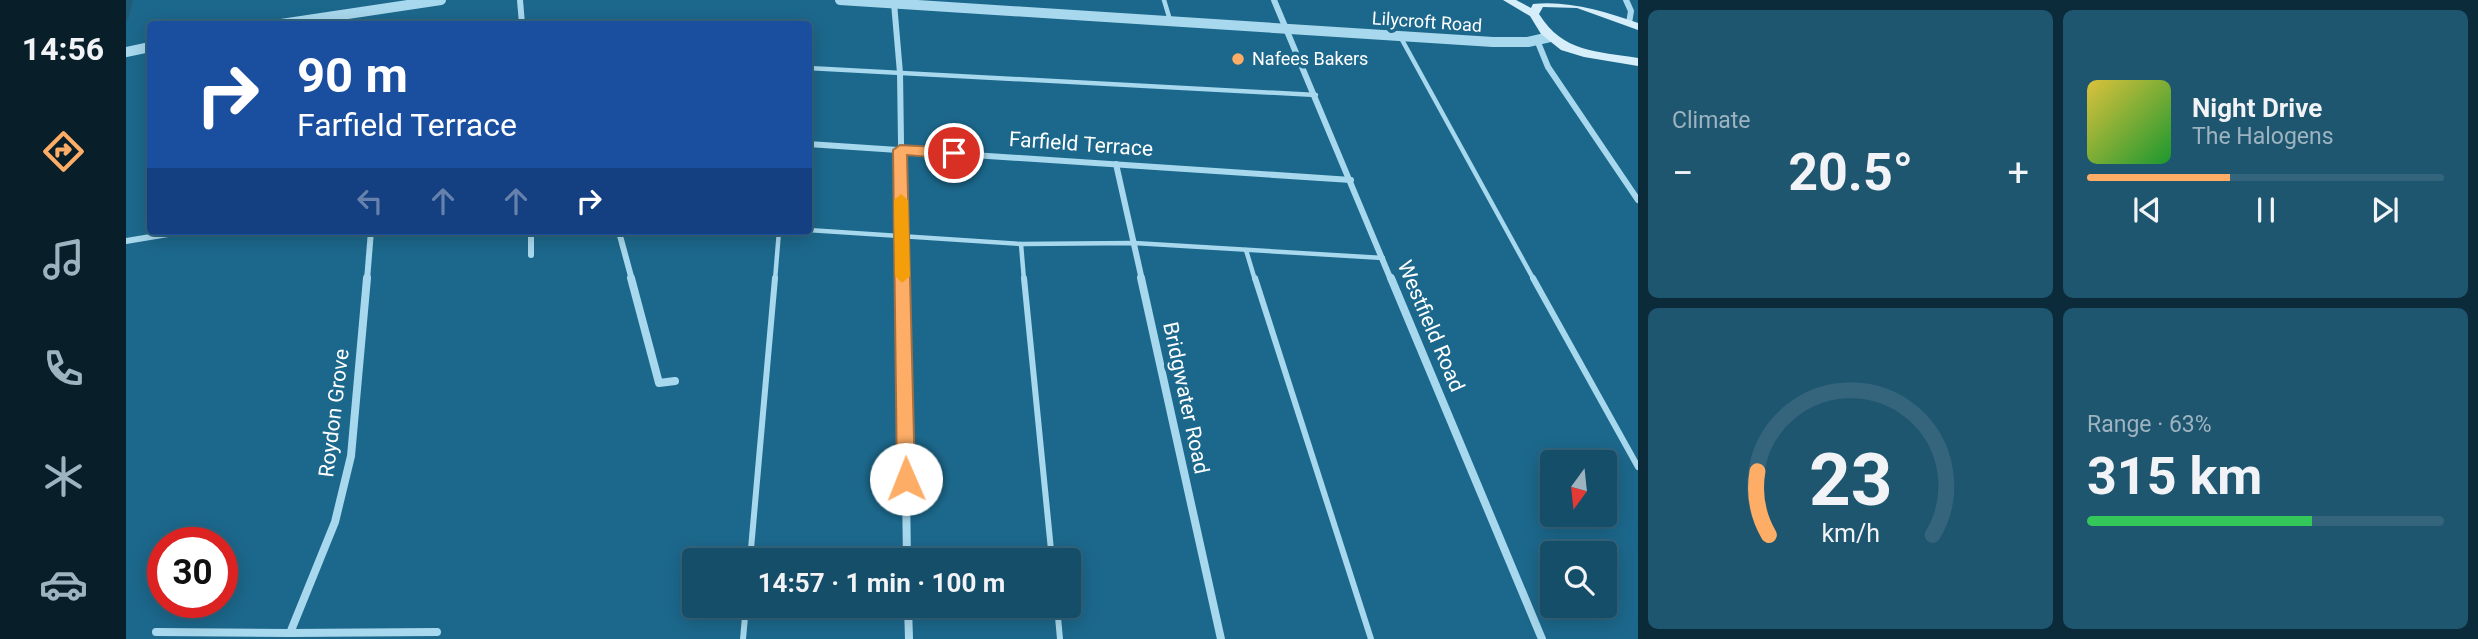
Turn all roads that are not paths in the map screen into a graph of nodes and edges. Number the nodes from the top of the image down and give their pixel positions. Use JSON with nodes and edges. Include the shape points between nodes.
{"nodes":[{"id":1,"x":441,"y":0,"type":"edge"},
{"id":2,"x":520,"y":0,"type":"edge"},
{"id":3,"x":840,"y":0,"type":"edge"},
{"id":4,"x":1164,"y":0,"type":"edge"},
{"id":5,"x":1274,"y":0,"type":"edge"},
{"id":6,"x":1508,"y":0,"type":"edge"},
{"id":7,"x":1566,"y":0,"type":"edge"},
{"id":8,"x":1626,"y":0,"type":"edge"},
{"id":9,"x":894,"y":3,"type":"junction"},
{"id":10,"x":1583,"y":6,"type":"junction"},
{"id":11,"x":1534,"y":14,"type":"junction"},
{"id":12,"x":301,"y":21,"type":"edge"},
{"id":13,"x":522,"y":21,"type":"edge"},
{"id":14,"x":1170,"y":21,"type":"junction"},
{"id":15,"x":1634,"y":25,"type":"edge"},
{"id":16,"x":1286,"y":28,"type":"junction"},
{"id":17,"x":1400,"y":36,"type":"junction"},
{"id":18,"x":1550,"y":37,"type":"junction"},
{"id":19,"x":1537,"y":40,"type":"junction"},
{"id":20,"x":147,"y":48,"type":"edge"},
{"id":21,"x":126,"y":52,"type":"edge"},
{"id":22,"x":1638,"y":62,"type":"edge"},
{"id":23,"x":812,"y":68,"type":"edge"},
{"id":24,"x":900,"y":72,"type":"junction"},
{"id":25,"x":1315,"y":95,"type":"junction"},
{"id":26,"x":812,"y":144,"type":"edge"},
{"id":27,"x":900,"y":150,"type":"junction"},
{"id":28,"x":1116,"y":164,"type":"junction"},
{"id":29,"x":1351,"y":180,"type":"junction"},
{"id":30,"x":1638,"y":200,"type":"edge"},
{"id":31,"x":812,"y":230,"type":"edge"},
{"id":32,"x":162,"y":235,"type":"edge"},
{"id":33,"x":371,"y":235,"type":"edge"},
{"id":34,"x":531,"y":235,"type":"edge"},
{"id":35,"x":620,"y":235,"type":"edge"},
{"id":36,"x":779,"y":235,"type":"edge"},
{"id":37,"x":902,"y":236,"type":"junction"},
{"id":38,"x":126,"y":241,"type":"edge"},
{"id":39,"x":1134,"y":243,"type":"junction"},
{"id":40,"x":1021,"y":244,"type":"junction"},
{"id":41,"x":1247,"y":250,"type":"junction"},
{"id":42,"x":531,"y":255,"type":"dead end"},
{"id":43,"x":1383,"y":258,"type":"junction"},
{"id":44,"x":675,"y":381,"type":"dead end"},
{"id":45,"x":1638,"y":467,"type":"edge"},
{"id":46,"x":751,"y":548,"type":"edge"},
{"id":47,"x":907,"y":548,"type":"edge"},
{"id":48,"x":1051,"y":548,"type":"edge"},
{"id":49,"x":745,"y":618,"type":"edge"},
{"id":50,"x":908,"y":618,"type":"edge"},
{"id":51,"x":1058,"y":618,"type":"edge"},
{"id":52,"x":156,"y":632,"type":"dead end"},
{"id":53,"x":438,"y":632,"type":"dead end"},
{"id":54,"x":290,"y":633,"type":"junction"},
{"id":55,"x":743,"y":639,"type":"edge"},
{"id":56,"x":909,"y":639,"type":"edge"},
{"id":57,"x":1060,"y":639,"type":"edge"},
{"id":58,"x":1221,"y":639,"type":"edge"},
{"id":59,"x":1371,"y":639,"type":"edge"},
{"id":60,"x":1542,"y":639,"type":"edge"}],
"edges":[{"from":1,"to":12,"type":"street"},
{"from":2,"to":13,"type":"street"},
{"from":3,"to":9,"type":"street","name":"Lilycroft Road"},
{"from":4,"to":14,"type":"lane"},
{"from":5,"to":16,"type":"street","name":"Westfield Road"},
{"from":6,"to":11,"type":"main road"},
{"from":7,"to":10,"type":"main road"},
{"from":8,"to":15,"type":"street"},
{"from":9,"to":14,"type":"street","name":"Lilycroft Road"},
{"from":9,"to":24,"type":"street"},
{"from":10,"to":11,"type":"main road","via":[[1549,2],[1537,6]]},
{"from":10,"to":15,"type":"main road"},
{"from":11,"to":18,"type":"main road"},
{"from":14,"to":16,"type":"street","name":"Lilycroft Road"},
{"from":16,"to":17,"type":"street","name":"Lilycroft Road"},
{"from":16,"to":25,"type":"street","name":"Westfield Road"},
{"from":17,"to":19,"type":"street","name":"Lilycroft Road","via":[[1514,43]]},
{"from":17,"to":45,"type":"lane"},
{"from":18,"to":19,"type":"street","name":"Lilycroft Road"},
{"from":18,"to":22,"type":"main road","via":[[1574,50]]},
{"from":19,"to":30,"type":"street","via":[[1548,67]]},
{"from":20,"to":21,"type":"street"},
{"from":23,"to":24,"type":"lane"},
{"from":24,"to":25,"type":"lane"},
{"from":24,"to":27,"type":"street"},
{"from":25,"to":29,"type":"street","name":"Westfield Road"},
{"from":26,"to":27,"type":"street","name":"Farfield Terrace"},
{"from":27,"to":28,"type":"street","name":"Farfield Terrace"},
{"from":27,"to":37,"type":"street"},
{"from":28,"to":29,"type":"street","name":"Farfield Terrace"},
{"from":28,"to":39,"type":"street","name":"Bridgwater Road"},
{"from":29,"to":43,"type":"street","name":"Westfield Road"},
{"from":31,"to":37,"type":"lane"},
{"from":32,"to":38,"type":"street"},
{"from":33,"to":54,"type":"street","name":"Roydon Grove","via":[[351,456],[335,522]]},
{"from":34,"to":42,"type":"street"},
{"from":35,"to":44,"type":"street","via":[[659,383]]},
{"from":36,"to":46,"type":"lane"},
{"from":37,"to":40,"type":"lane"},
{"from":37,"to":47,"type":"street"},
{"from":39,"to":40,"type":"lane"},
{"from":39,"to":41,"type":"lane"},
{"from":39,"to":58,"type":"street","name":"Bridgwater Road"},
{"from":40,"to":48,"type":"lane"},
{"from":41,"to":43,"type":"lane"},
{"from":41,"to":59,"type":"lane"},
{"from":43,"to":60,"type":"street","name":"Westfield Road"},
{"from":49,"to":55,"type":"lane"},
{"from":50,"to":56,"type":"street"},
{"from":51,"to":57,"type":"lane"},
{"from":52,"to":54,"type":"street"},
{"from":53,"to":54,"type":"street"}]}
